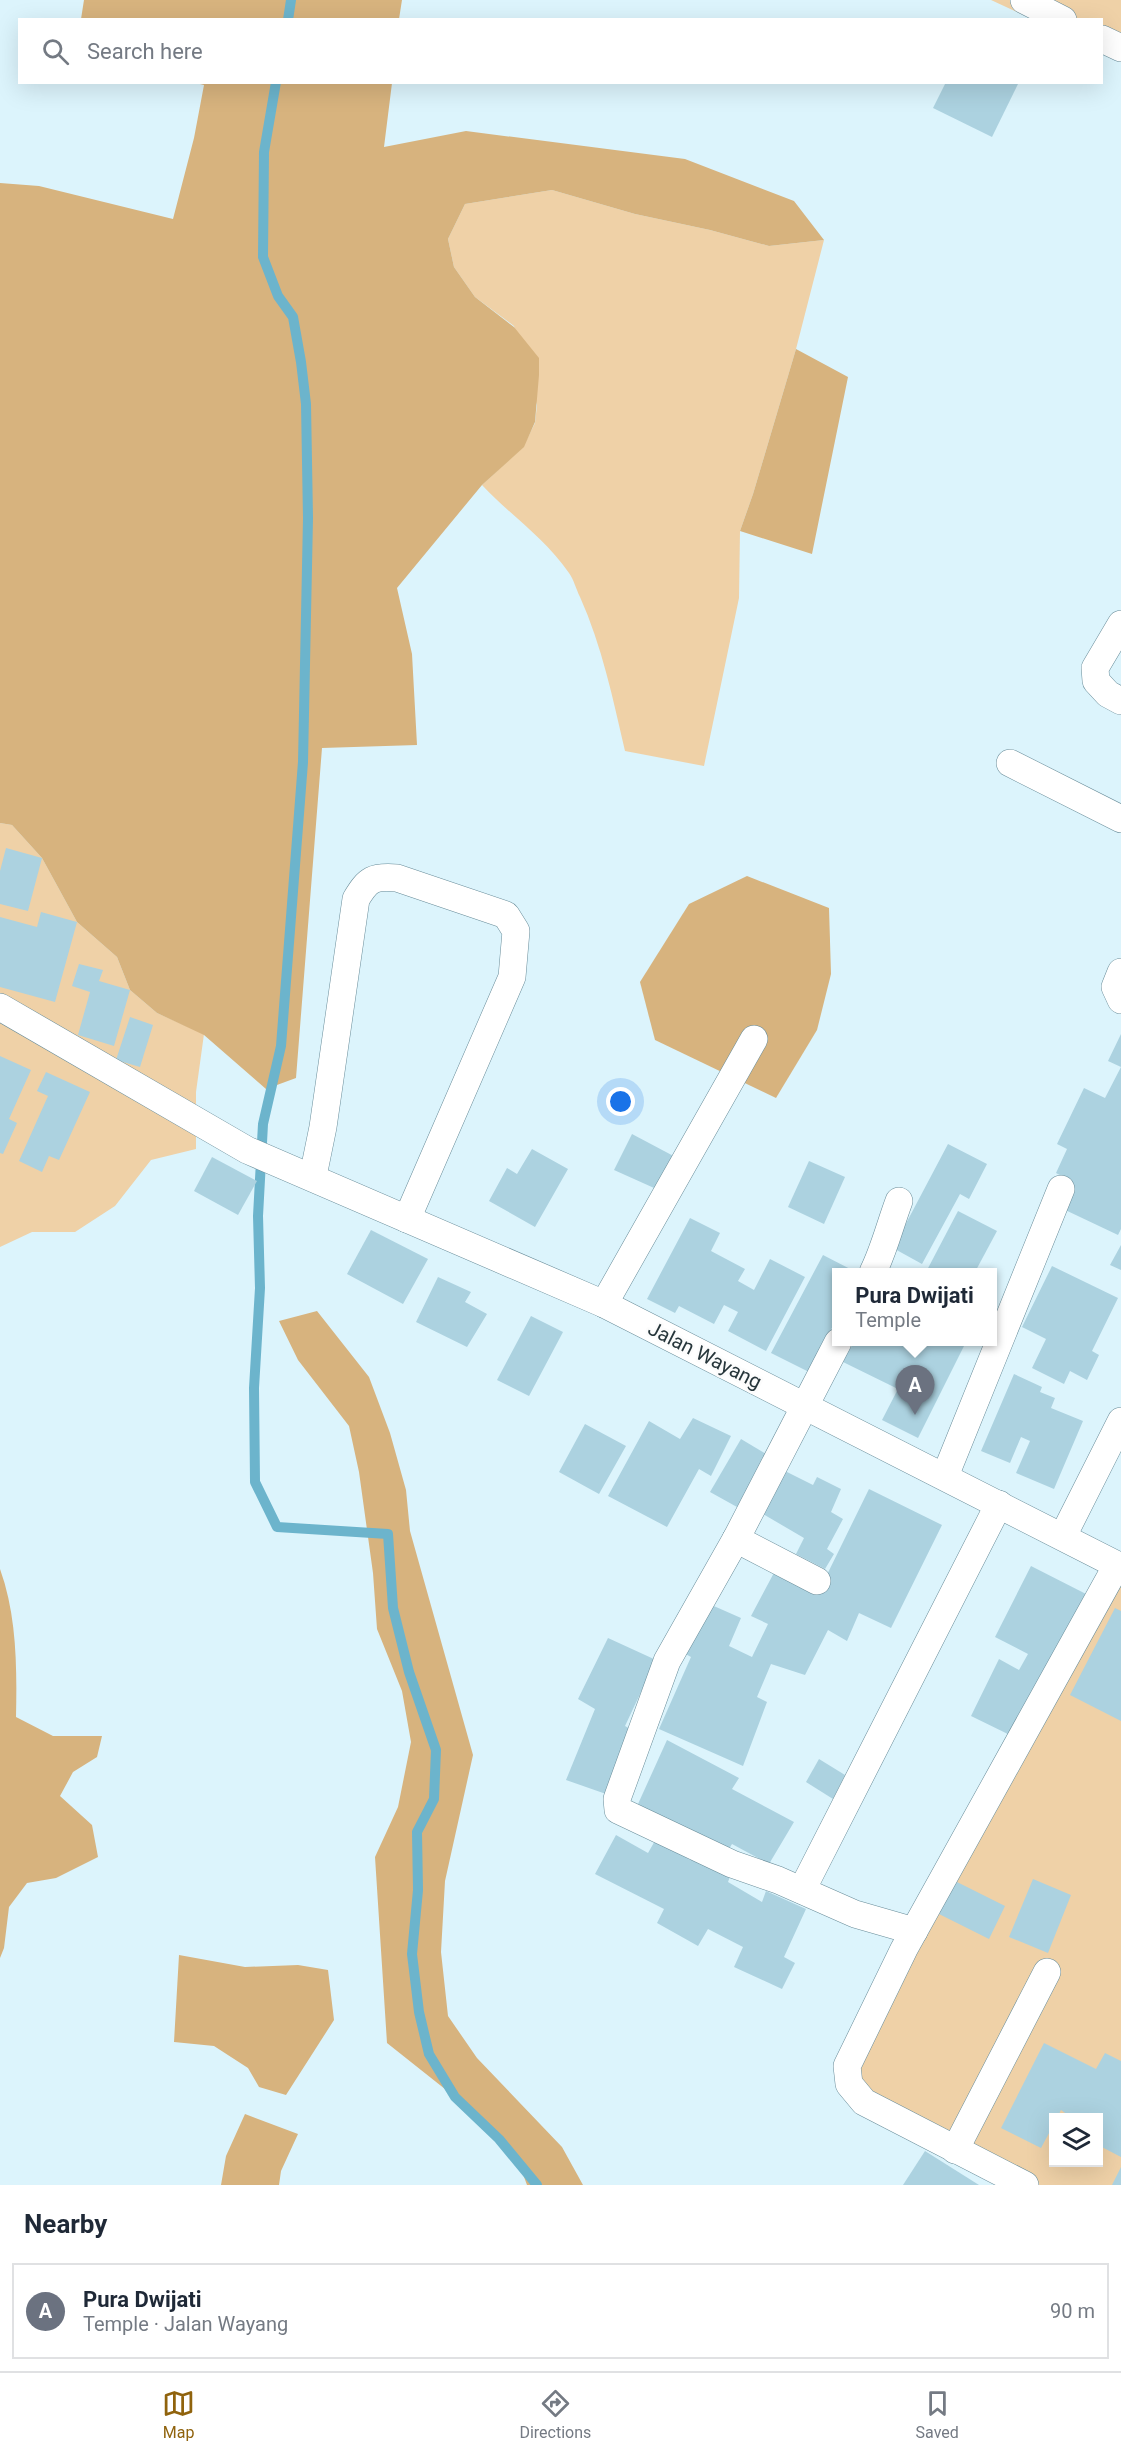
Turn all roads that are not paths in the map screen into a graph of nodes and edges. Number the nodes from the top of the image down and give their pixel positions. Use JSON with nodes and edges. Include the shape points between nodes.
{"nodes":[{"id":1,"x":1024,"y":0,"type":"edge"},
{"id":2,"x":1059,"y":18,"type":"edge"},
{"id":3,"x":1103,"y":40,"type":"edge"},
{"id":4,"x":1121,"y":48,"type":"edge"},
{"id":5,"x":1121,"y":624,"type":"edge"},
{"id":6,"x":1121,"y":701,"type":"edge"},
{"id":7,"x":1010,"y":764,"type":"dead end"},
{"id":8,"x":1121,"y":819,"type":"edge"},
{"id":9,"x":1121,"y":972,"type":"edge"},
{"id":10,"x":1121,"y":1000,"type":"edge"},
{"id":11,"x":0,"y":1007,"type":"edge"},
{"id":12,"x":754,"y":1039,"type":"dead end"},
{"id":13,"x":313,"y":1176,"type":"junction"},
{"id":14,"x":1061,"y":1189,"type":"dead end"},
{"id":15,"x":899,"y":1201,"type":"dead end"},
{"id":16,"x":407,"y":1219,"type":"junction"},
{"id":17,"x":875,"y":1268,"type":"edge"},
{"id":18,"x":604,"y":1304,"type":"junction"},
{"id":19,"x":835,"y":1346,"type":"edge"},
{"id":20,"x":805,"y":1406,"type":"junction"},
{"id":21,"x":1121,"y":1421,"type":"edge"},
{"id":22,"x":945,"y":1476,"type":"junction"},
{"id":23,"x":999,"y":1504,"type":"junction"},
{"id":24,"x":1063,"y":1536,"type":"junction"},
{"id":25,"x":736,"y":1539,"type":"junction"},
{"id":26,"x":1119,"y":1566,"type":"edge"},
{"id":27,"x":817,"y":1581,"type":"dead end"},
{"id":28,"x":802,"y":1890,"type":"junction"},
{"id":29,"x":914,"y":1931,"type":"junction"},
{"id":30,"x":1047,"y":1972,"type":"dead end"},
{"id":31,"x":955,"y":2150,"type":"junction"},
{"id":32,"x":1025,"y":2185,"type":"edge"}],
"edges":[{"from":1,"to":2,"type":"street"},
{"from":3,"to":4,"type":"street"},
{"from":5,"to":6,"type":"street","via":[[1095,668],[1096,681]]},
{"from":7,"to":8,"type":"street"},
{"from":9,"to":10,"type":"street","via":[[1115,987]]},
{"from":11,"to":13,"type":"street","name":"Jalan Wayang","via":[[247,1150]]},
{"from":12,"to":18,"type":"street"},
{"from":13,"to":16,"type":"street","name":"Jalan Wayang"},
{"from":13,"to":16,"type":"street","via":[[356,899],[364,885],[378,876],[396,878],[506,915],[516,931],[512,977]]},
{"from":14,"to":22,"type":"street"},
{"from":15,"to":17,"type":"street"},
{"from":16,"to":18,"type":"street","name":"Jalan Wayang"},
{"from":18,"to":20,"type":"street","name":"Jalan Wayang"},
{"from":19,"to":20,"type":"street"},
{"from":20,"to":22,"type":"street","name":"Jalan Wayang"},
{"from":20,"to":25,"type":"street"},
{"from":21,"to":24,"type":"street"},
{"from":22,"to":23,"type":"street","name":"Jalan Wayang"},
{"from":23,"to":24,"type":"street","name":"Jalan Wayang"},
{"from":23,"to":28,"type":"street"},
{"from":24,"to":26,"type":"street","name":"Jalan Wayang"},
{"from":25,"to":27,"type":"street"},
{"from":25,"to":28,"type":"street","via":[[667,1661],[617,1799],[618,1810],[732,1864]]},
{"from":26,"to":29,"type":"street"},
{"from":28,"to":29,"type":"street","via":[[855,1914]]},
{"from":29,"to":31,"type":"street","via":[[847,2066],[849,2084],[864,2102]]},
{"from":30,"to":31,"type":"street"},
{"from":31,"to":32,"type":"street"}]}
